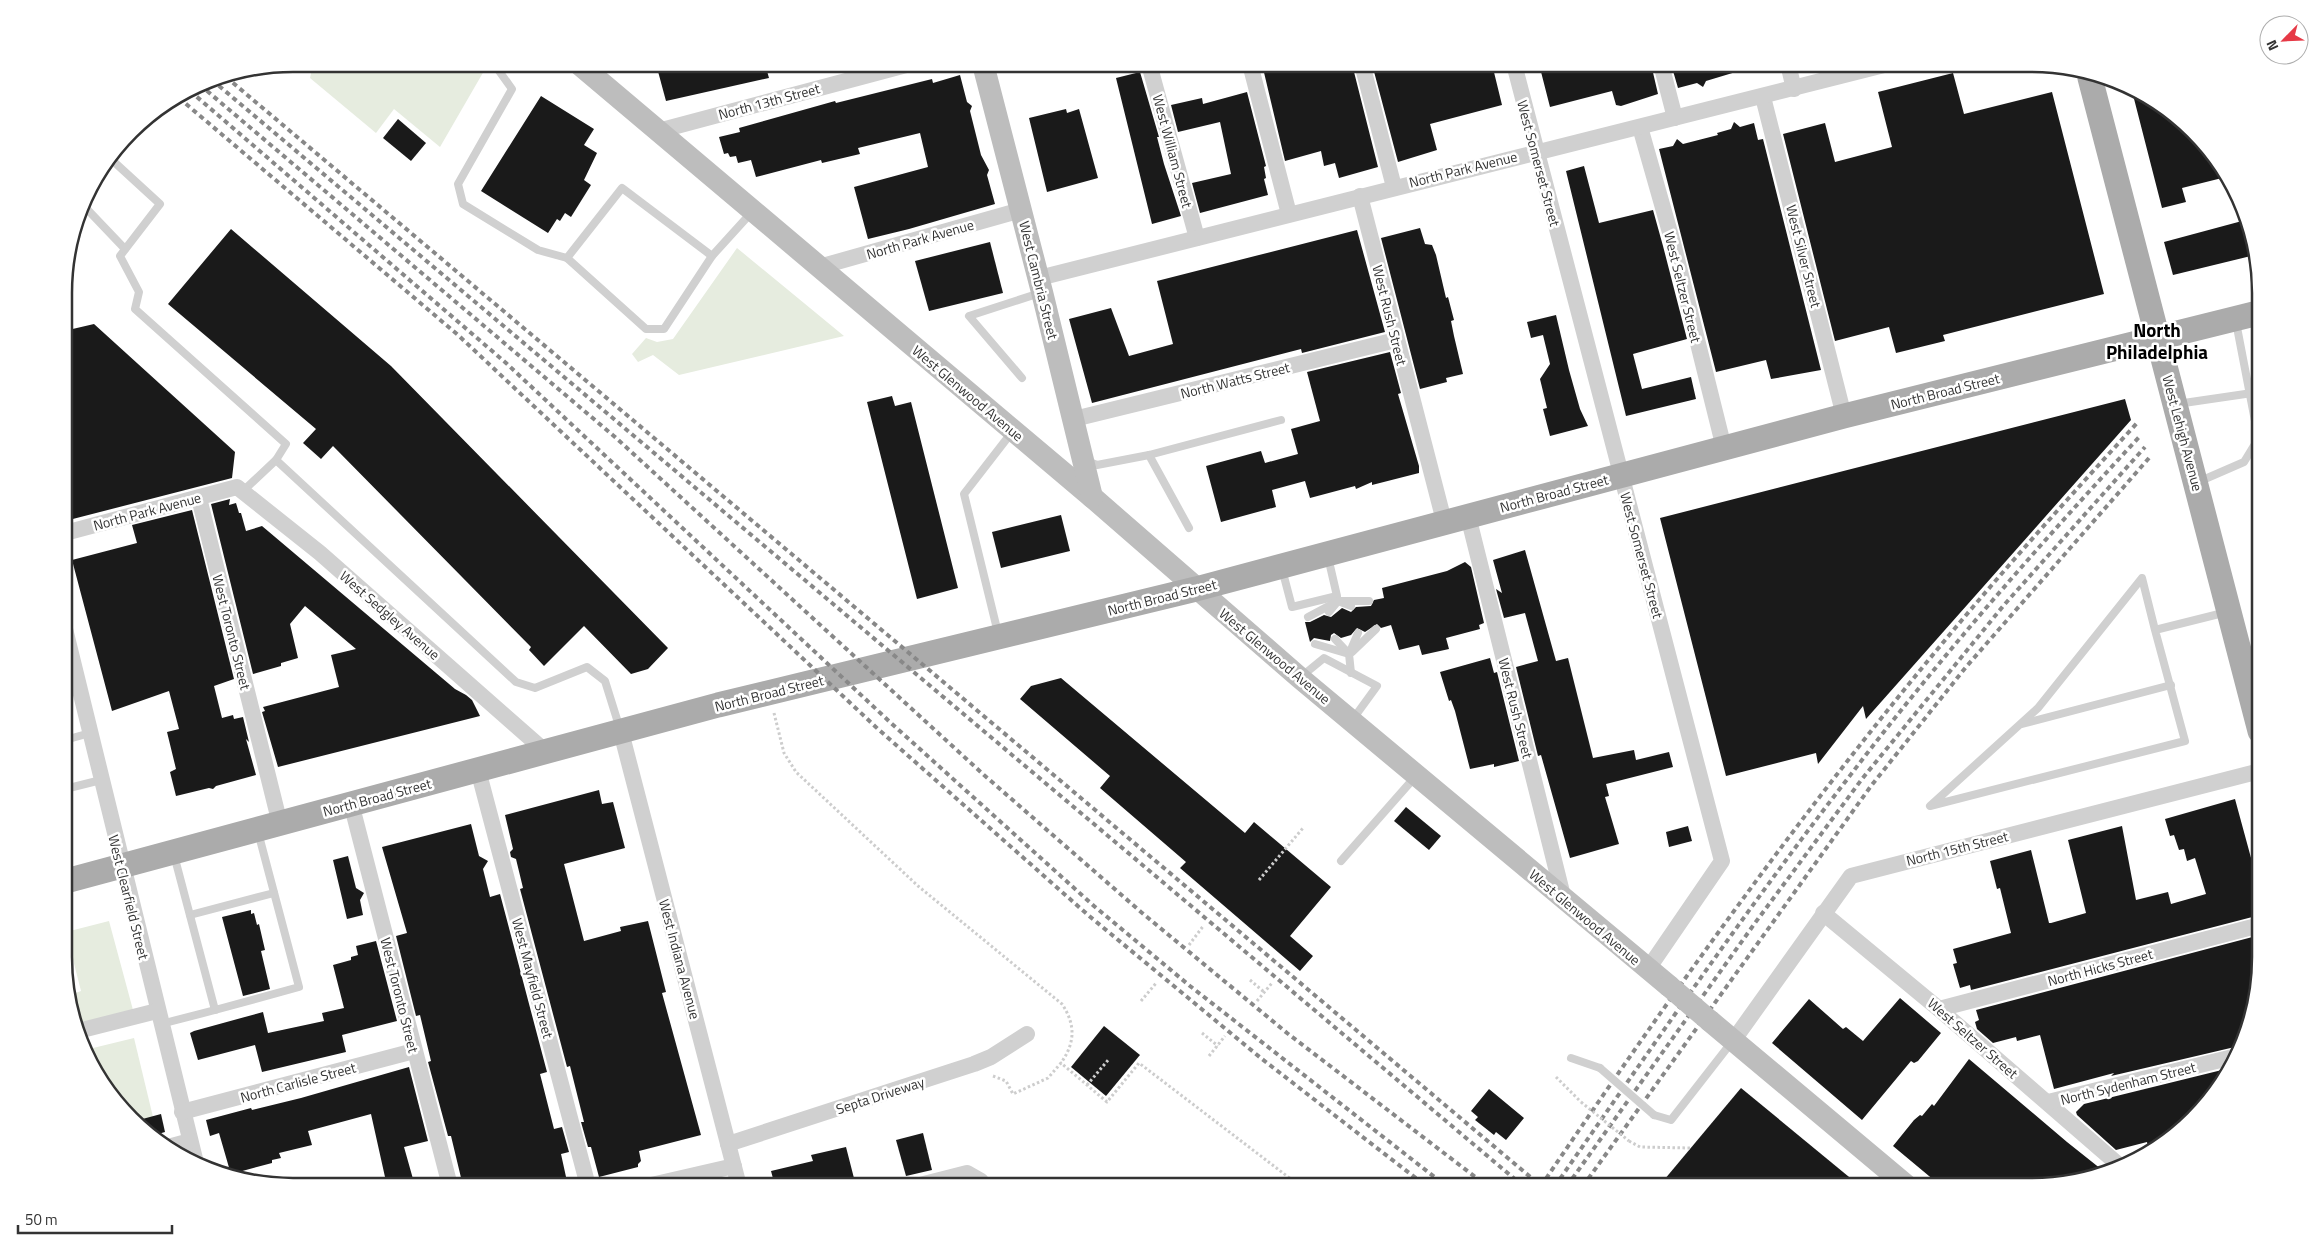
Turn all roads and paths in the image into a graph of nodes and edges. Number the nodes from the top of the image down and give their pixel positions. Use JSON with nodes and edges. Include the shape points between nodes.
{"nodes":[{"id":1,"x":500,"y":72,"type":"edge"},
{"id":2,"x":588,"y":72,"type":"edge"},
{"id":3,"x":880,"y":72,"type":"edge"},
{"id":4,"x":985,"y":72,"type":"edge"},
{"id":5,"x":1151,"y":72,"type":"edge"},
{"id":6,"x":1252,"y":72,"type":"edge"},
{"id":7,"x":1364,"y":72,"type":"edge"},
{"id":8,"x":1516,"y":72,"type":"edge"},
{"id":9,"x":1663,"y":72,"type":"edge"},
{"id":10,"x":1790,"y":72,"type":"edge"},
{"id":11,"x":1854,"y":72,"type":"edge"},
{"id":12,"x":2091,"y":81,"type":"edge"},
{"id":13,"x":1794,"y":89,"type":"junction"},
{"id":14,"x":1763,"y":97,"type":"junction"},
{"id":15,"x":1675,"y":118,"type":"junction"},
{"id":16,"x":1640,"y":127,"type":"junction"},
{"id":17,"x":658,"y":131,"type":"junction"},
{"id":18,"x":1536,"y":151,"type":"junction"},
{"id":19,"x":115,"y":163,"type":"edge"},
{"id":20,"x":1394,"y":187,"type":"junction"},
{"id":21,"x":1360,"y":196,"type":"junction"},
{"id":22,"x":1021,"y":210,"type":"junction"},
{"id":23,"x":88,"y":211,"type":"edge"},
{"id":24,"x":753,"y":211,"type":"junction"},
{"id":25,"x":1289,"y":214,"type":"junction"},
{"id":26,"x":1197,"y":238,"type":"junction"},
{"id":27,"x":125,"y":249,"type":"junction"},
{"id":28,"x":712,"y":256,"type":"junction"},
{"id":29,"x":567,"y":258,"type":"junction"},
{"id":30,"x":819,"y":267,"type":"junction"},
{"id":31,"x":1041,"y":285,"type":"junction"},
{"id":32,"x":2247,"y":316,"type":"edge"},
{"id":33,"x":2157,"y":338,"type":"junction"},
{"id":34,"x":1396,"y":340,"type":"junction"},
{"id":35,"x":1022,"y":378,"type":"dead end"},
{"id":36,"x":2250,"y":394,"type":"junction"},
{"id":37,"x":2252,"y":402,"type":"edge"},
{"id":38,"x":2176,"y":404,"type":"junction"},
{"id":39,"x":1844,"y":416,"type":"junction"},
{"id":40,"x":1074,"y":419,"type":"junction"},
{"id":41,"x":1282,"y":420,"type":"dead end"},
{"id":42,"x":1013,"y":431,"type":"junction"},
{"id":43,"x":1724,"y":448,"type":"junction"},
{"id":44,"x":2252,"y":449,"type":"edge"},
{"id":45,"x":1149,"y":455,"type":"junction"},
{"id":46,"x":276,"y":460,"type":"junction"},
{"id":47,"x":1083,"y":460,"type":"junction"},
{"id":48,"x":1621,"y":476,"type":"junction"},
{"id":49,"x":2196,"y":483,"type":"junction"},
{"id":50,"x":236,"y":490,"type":"junction"},
{"id":51,"x":1092,"y":497,"type":"junction"},
{"id":52,"x":199,"y":498,"type":"junction"},
{"id":53,"x":1456,"y":518,"type":"junction"},
{"id":54,"x":1189,"y":528,"type":"dead end"},
{"id":55,"x":72,"y":531,"type":"edge"},
{"id":56,"x":1327,"y":554,"type":"junction"},
{"id":57,"x":1282,"y":567,"type":"junction"},
{"id":58,"x":1196,"y":589,"type":"junction"},
{"id":59,"x":1337,"y":599,"type":"junction"},
{"id":60,"x":1369,"y":601,"type":"dead end"},
{"id":61,"x":1351,"y":606,"type":"dead end"},
{"id":62,"x":1329,"y":612,"type":"dead end"},
{"id":63,"x":2229,"y":612,"type":"junction"},
{"id":64,"x":1308,"y":616,"type":"dead end"},
{"id":65,"x":1376,"y":629,"type":"dead end"},
{"id":66,"x":2155,"y":630,"type":"junction"},
{"id":67,"x":1358,"y":634,"type":"dead end"},
{"id":68,"x":999,"y":636,"type":"junction"},
{"id":69,"x":1336,"y":639,"type":"dead end"},
{"id":70,"x":1315,"y":644,"type":"dead end"},
{"id":71,"x":1349,"y":654,"type":"junction"},
{"id":72,"x":1351,"y":674,"type":"junction"},
{"id":73,"x":1300,"y":678,"type":"junction"},
{"id":74,"x":2170,"y":686,"type":"junction"},
{"id":75,"x":72,"y":690,"type":"edge"},
{"id":76,"x":769,"y":692,"type":"junction"},
{"id":77,"x":2252,"y":700,"type":"edge"},
{"id":78,"x":1352,"y":721,"type":"junction"},
{"id":79,"x":2020,"y":725,"type":"junction"},
{"id":80,"x":621,"y":732,"type":"junction"},
{"id":81,"x":90,"y":733,"type":"junction"},
{"id":82,"x":72,"y":738,"type":"edge"},
{"id":83,"x":546,"y":752,"type":"junction"},
{"id":84,"x":478,"y":770,"type":"junction"},
{"id":85,"x":2252,"y":773,"type":"edge"},
{"id":86,"x":1416,"y":775,"type":"junction"},
{"id":87,"x":101,"y":780,"type":"junction"},
{"id":88,"x":72,"y":787,"type":"edge"},
{"id":89,"x":351,"y":803,"type":"junction"},
{"id":90,"x":268,"y":827,"type":"junction"},
{"id":91,"x":1303,"y":828,"type":"dead end"},
{"id":92,"x":174,"y":853,"type":"junction"},
{"id":93,"x":1341,"y":861,"type":"dead end"},
{"id":94,"x":122,"y":867,"type":"junction"},
{"id":95,"x":72,"y":877,"type":"edge"},
{"id":96,"x":1259,"y":880,"type":"dead end"},
{"id":97,"x":274,"y":893,"type":"junction"},
{"id":98,"x":1564,"y":900,"type":"junction"},
{"id":99,"x":1823,"y":913,"type":"junction"},
{"id":100,"x":190,"y":915,"type":"junction"},
{"id":101,"x":1204,"y":925,"type":"dead end"},
{"id":102,"x":2252,"y":927,"type":"edge"},
{"id":103,"x":1189,"y":945,"type":"dead end"},
{"id":104,"x":1648,"y":969,"type":"junction"},
{"id":105,"x":1250,"y":980,"type":"dead end"},
{"id":106,"x":1157,"y":982,"type":"dead end"},
{"id":107,"x":1272,"y":983,"type":"dead end"},
{"id":108,"x":1264,"y":992,"type":"junction"},
{"id":109,"x":1141,"y":1001,"type":"dead end"},
{"id":110,"x":1256,"y":1001,"type":"dead end"},
{"id":111,"x":1939,"y":1009,"type":"junction"},
{"id":112,"x":215,"y":1010,"type":"junction"},
{"id":113,"x":159,"y":1018,"type":"junction"},
{"id":114,"x":85,"y":1030,"type":"edge"},
{"id":115,"x":1202,"y":1033,"type":"dead end"},
{"id":116,"x":1027,"y":1034,"type":"dead end"},
{"id":117,"x":1225,"y":1036,"type":"dead end"},
{"id":118,"x":1733,"y":1041,"type":"junction"},
{"id":119,"x":1218,"y":1046,"type":"junction"},
{"id":120,"x":414,"y":1051,"type":"junction"},
{"id":121,"x":1209,"y":1056,"type":"dead end"},
{"id":122,"x":1571,"y":1058,"type":"dead end"},
{"id":123,"x":1109,"y":1059,"type":"dead end"},
{"id":124,"x":2227,"y":1059,"type":"edge"},
{"id":125,"x":1061,"y":1063,"type":"junction"},
{"id":126,"x":974,"y":1064,"type":"junction"},
{"id":127,"x":1556,"y":1077,"type":"dead end"},
{"id":128,"x":1087,"y":1085,"type":"junction"},
{"id":129,"x":2048,"y":1102,"type":"junction"},
{"id":130,"x":182,"y":1112,"type":"junction"},
{"id":131,"x":190,"y":1141,"type":"junction"},
{"id":132,"x":178,"y":1144,"type":"edge"},
{"id":133,"x":728,"y":1144,"type":"junction"},
{"id":134,"x":1690,"y":1148,"type":"dead end"},
{"id":135,"x":193,"y":1154,"type":"edge"},
{"id":136,"x":2115,"y":1161,"type":"edge"},
{"id":137,"x":734,"y":1166,"type":"junction"},
{"id":138,"x":448,"y":1178,"type":"edge"},
{"id":139,"x":586,"y":1178,"type":"edge"},
{"id":140,"x":682,"y":1178,"type":"edge"},
{"id":141,"x":737,"y":1178,"type":"edge"},
{"id":142,"x":947,"y":1178,"type":"edge"},
{"id":143,"x":974,"y":1178,"type":"edge"},
{"id":144,"x":1290,"y":1178,"type":"edge"},
{"id":145,"x":1897,"y":1178,"type":"edge"}],
"edges":[{"from":1,"to":29,"type":"lane","via":[[512,89],[458,184],[463,204],[538,250]]},
{"from":2,"to":17,"type":"main road","name":"West Glenwood Avenue"},
{"from":3,"to":17,"type":"street","name":"North 13th Street"},
{"from":4,"to":22,"type":"main road","name":"West Cambria Street"},
{"from":5,"to":26,"type":"street","name":"West William Street"},
{"from":6,"to":25,"type":"street"},
{"from":7,"to":20,"type":"street"},
{"from":8,"to":18,"type":"street","name":"West Somerset Street"},
{"from":9,"to":15,"type":"street"},
{"from":10,"to":13,"type":"street"},
{"from":11,"to":13,"type":"street","name":"North Park Avenue"},
{"from":12,"to":33,"type":"main road","name":"West Lehigh Avenue"},
{"from":13,"to":14,"type":"street","name":"North Park Avenue"},
{"from":14,"to":15,"type":"street","name":"North Park Avenue"},
{"from":14,"to":39,"type":"street","name":"West Silver Street"},
{"from":15,"to":16,"type":"street","name":"North Park Avenue"},
{"from":16,"to":18,"type":"street","name":"North Park Avenue"},
{"from":16,"to":43,"type":"street","name":"West Seltzer Street","via":[[1673,243]]},
{"from":17,"to":24,"type":"main road","name":"West Glenwood Avenue"},
{"from":18,"to":20,"type":"street","name":"North Park Avenue"},
{"from":18,"to":48,"type":"street","name":"West Somerset Street"},
{"from":19,"to":27,"type":"lane","via":[[160,204]]},
{"from":20,"to":21,"type":"street","name":"North Park Avenue"},
{"from":21,"to":25,"type":"street","name":"North Park Avenue"},
{"from":21,"to":34,"type":"street","name":"West Rush Street"},
{"from":22,"to":30,"type":"street","name":"North Park Avenue"},
{"from":22,"to":31,"type":"main road","name":"West Cambria Street"},
{"from":23,"to":27,"type":"lane"},
{"from":24,"to":28,"type":"lane"},
{"from":24,"to":30,"type":"main road","name":"West Glenwood Avenue"},
{"from":25,"to":26,"type":"street","name":"North Park Avenue"},
{"from":26,"to":31,"type":"street","name":"North Park Avenue"},
{"from":27,"to":46,"type":"lane","via":[[120,256],[139,292],[135,309],[286,444]]},
{"from":28,"to":29,"type":"lane","via":[[622,188]]},
{"from":28,"to":29,"type":"lane","via":[[664,329],[646,329]]},
{"from":30,"to":42,"type":"main road","name":"West Glenwood Avenue"},
{"from":31,"to":35,"type":"lane","via":[[969,316]]},
{"from":31,"to":40,"type":"main road","name":"West Cambria Street"},
{"from":32,"to":33,"type":"main road","name":"North Broad Street"},
{"from":32,"to":36,"type":"lane"},
{"from":33,"to":38,"type":"main road","name":"West Lehigh Avenue"},
{"from":33,"to":39,"type":"main road","name":"North Broad Street"},
{"from":34,"to":40,"type":"street","name":"North Watts Street"},
{"from":34,"to":53,"type":"street","name":"West Rush Street"},
{"from":36,"to":37,"type":"lane"},
{"from":36,"to":38,"type":"lane"},
{"from":38,"to":49,"type":"main road","name":"West Lehigh Avenue"},
{"from":39,"to":43,"type":"main road","name":"North Broad Street"},
{"from":40,"to":47,"type":"main road","name":"West Cambria Street"},
{"from":41,"to":45,"type":"lane"},
{"from":42,"to":51,"type":"main road","name":"West Glenwood Avenue"},
{"from":42,"to":68,"type":"lane","via":[[964,494]]},
{"from":43,"to":48,"type":"main road","name":"North Broad Street"},
{"from":44,"to":49,"type":"lane","via":[[2244,462]]},
{"from":45,"to":47,"type":"lane","via":[[1097,465]]},
{"from":45,"to":54,"type":"lane"},
{"from":46,"to":50,"type":"lane"},
{"from":46,"to":80,"type":"lane","via":[[516,682],[535,688],[587,667],[605,682]]},
{"from":47,"to":51,"type":"main road","name":"West Cambria Street"},
{"from":48,"to":53,"type":"main road","name":"North Broad Street"},
{"from":48,"to":104,"type":"street","name":"West Somerset Street","via":[[1722,861]]},
{"from":49,"to":63,"type":"main road","name":"West Lehigh Avenue"},
{"from":50,"to":52,"type":"street","name":"North Park Avenue"},
{"from":50,"to":83,"type":"street","name":"West Sedgley Avenue","via":[[313,547]]},
{"from":51,"to":58,"type":"main road","name":"West Glenwood Avenue"},
{"from":52,"to":55,"type":"street","name":"North Park Avenue"},
{"from":52,"to":90,"type":"street","name":"West Toronto Street"},
{"from":53,"to":56,"type":"main road","name":"North Broad Street"},
{"from":53,"to":98,"type":"street","name":"West Rush Street"},
{"from":56,"to":57,"type":"main road","name":"North Broad Street"},
{"from":56,"to":59,"type":"lane"},
{"from":57,"to":58,"type":"main road","name":"North Broad Street"},
{"from":57,"to":59,"type":"lane","via":[[1292,607]]},
{"from":58,"to":68,"type":"main road","name":"North Broad Street"},
{"from":58,"to":73,"type":"main road","name":"West Glenwood Avenue"},
{"from":59,"to":60,"type":"lane"},
{"from":59,"to":61,"type":"lane"},
{"from":59,"to":62,"type":"lane"},
{"from":59,"to":64,"type":"lane"},
{"from":63,"to":66,"type":"lane"},
{"from":63,"to":77,"type":"main road","name":"West Lehigh Avenue"},
{"from":65,"to":71,"type":"lane"},
{"from":66,"to":74,"type":"lane"},
{"from":66,"to":79,"type":"lane","via":[[2142,578],[2038,708]]},
{"from":67,"to":71,"type":"lane"},
{"from":68,"to":76,"type":"main road","name":"North Broad Street"},
{"from":69,"to":71,"type":"lane"},
{"from":70,"to":71,"type":"lane"},
{"from":71,"to":72,"type":"lane"},
{"from":72,"to":73,"type":"lane","via":[[1324,658]]},
{"from":72,"to":78,"type":"lane","via":[[1377,686]]},
{"from":73,"to":78,"type":"main road","name":"West Glenwood Avenue"},
{"from":74,"to":79,"type":"lane"},
{"from":74,"to":79,"type":"lane","via":[[2185,741],[1930,806]]},
{"from":75,"to":81,"type":"street","name":"West Clearfield Street"},
{"from":76,"to":80,"type":"main road","name":"North Broad Street"},
{"from":76,"to":125,"type":"path","via":[[784,753],[796,772],[918,886],[1062,1004],[1073,1036]]},
{"from":78,"to":86,"type":"main road","name":"West Glenwood Avenue"},
{"from":80,"to":83,"type":"main road","name":"North Broad Street"},
{"from":80,"to":133,"type":"street","name":"West Indiana Avenue"},
{"from":81,"to":82,"type":"lane"},
{"from":81,"to":87,"type":"street","name":"West Clearfield Street"},
{"from":83,"to":84,"type":"main road","name":"North Broad Street"},
{"from":84,"to":89,"type":"main road","name":"North Broad Street"},
{"from":84,"to":139,"type":"street","name":"West Mayfield Street"},
{"from":85,"to":99,"type":"street","name":"North 15th Street","via":[[1851,876]]},
{"from":86,"to":93,"type":"lane"},
{"from":86,"to":98,"type":"main road","name":"West Glenwood Avenue"},
{"from":87,"to":88,"type":"lane"},
{"from":87,"to":94,"type":"street","name":"West Clearfield Street"},
{"from":89,"to":90,"type":"main road","name":"North Broad Street"},
{"from":89,"to":120,"type":"street","name":"West Toronto Street"},
{"from":90,"to":92,"type":"main road","name":"North Broad Street"},
{"from":90,"to":97,"type":"lane"},
{"from":91,"to":96,"type":"path"},
{"from":92,"to":94,"type":"main road","name":"North Broad Street"},
{"from":92,"to":100,"type":"lane"},
{"from":94,"to":95,"type":"main road","name":"North Broad Street"},
{"from":94,"to":113,"type":"street","name":"West Clearfield Street"},
{"from":97,"to":100,"type":"lane"},
{"from":97,"to":112,"type":"lane","via":[[299,987]]},
{"from":98,"to":104,"type":"main road","name":"West Glenwood Avenue"},
{"from":99,"to":111,"type":"street","name":"West Seltzer Street"},
{"from":99,"to":118,"type":"street","name":"North 15th Street"},
{"from":100,"to":112,"type":"lane"},
{"from":101,"to":103,"type":"path"},
{"from":102,"to":111,"type":"street","name":"North Hicks Street"},
{"from":104,"to":118,"type":"main road","name":"West Glenwood Avenue","bridge":true},
{"from":105,"to":108,"type":"path"},
{"from":106,"to":109,"type":"path"},
{"from":107,"to":108,"type":"path"},
{"from":108,"to":110,"type":"path"},
{"from":111,"to":129,"type":"street","name":"West Seltzer Street"},
{"from":112,"to":113,"type":"lane"},
{"from":113,"to":114,"type":"street"},
{"from":113,"to":130,"type":"street","name":"West Clearfield Street"},
{"from":115,"to":119,"type":"path"},
{"from":116,"to":126,"type":"street","name":"Septa Driveway"},
{"from":117,"to":119,"type":"path"},
{"from":118,"to":122,"type":"lane","bridge":true,"via":[[1671,1120],[1654,1114],[1600,1068]]},
{"from":118,"to":145,"type":"main road","name":"West Glenwood Avenue"},
{"from":119,"to":121,"type":"path"},
{"from":120,"to":130,"type":"street","name":"North Carlisle Street"},
{"from":120,"to":138,"type":"street","name":"West Toronto Street"},
{"from":123,"to":128,"type":"path"},
{"from":124,"to":129,"type":"street","name":"North Sydenham Street"},
{"from":125,"to":126,"type":"path","via":[[1048,1078],[1013,1094],[1010,1086],[1001,1079],[980,1078]]},
{"from":125,"to":128,"type":"path"},
{"from":126,"to":133,"type":"street","name":"Septa Driveway"},
{"from":127,"to":134,"type":"path","bridge":true,"via":[[1581,1102],[1640,1147]]},
{"from":128,"to":144,"type":"path","via":[[1107,1102],[1140,1063]]},
{"from":129,"to":136,"type":"street","name":"West Seltzer Street"},
{"from":130,"to":131,"type":"street","name":"West Clearfield Street"},
{"from":131,"to":132,"type":"street"},
{"from":131,"to":135,"type":"street","name":"West Clearfield Street"},
{"from":133,"to":137,"type":"street","name":"West Indiana Avenue"},
{"from":137,"to":140,"type":"street"},
{"from":137,"to":141,"type":"street","name":"West Indiana Avenue"},
{"from":142,"to":143,"type":"street","via":[[967,1173]]}]}
